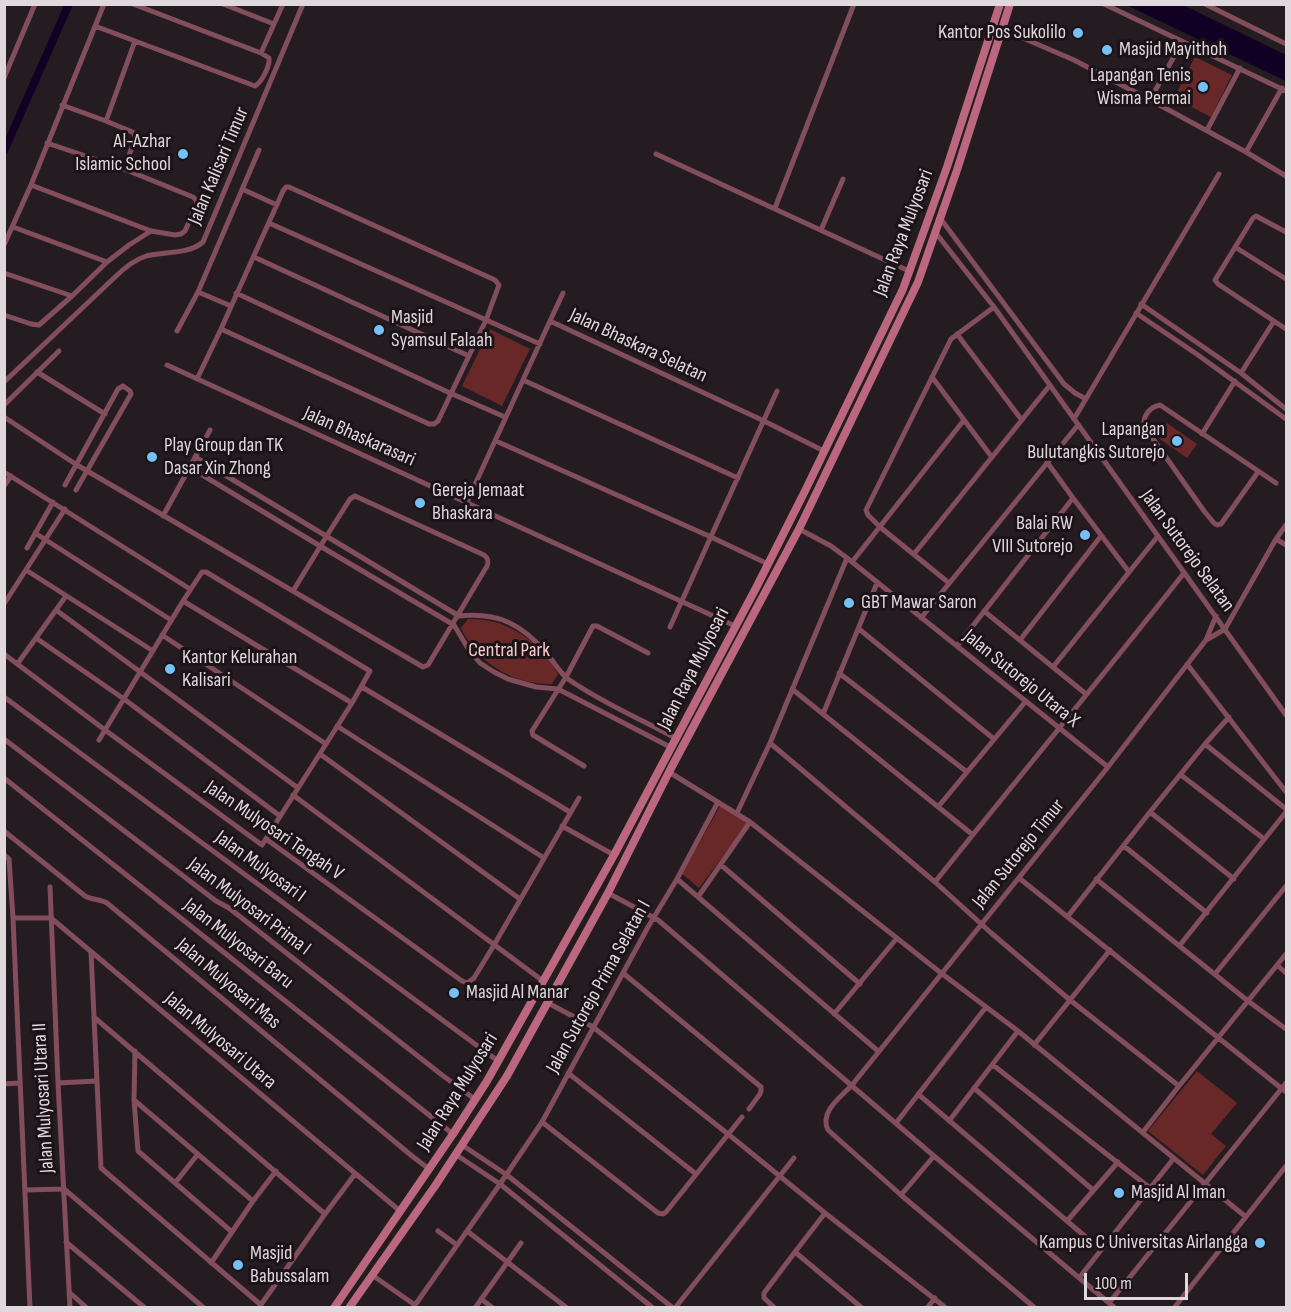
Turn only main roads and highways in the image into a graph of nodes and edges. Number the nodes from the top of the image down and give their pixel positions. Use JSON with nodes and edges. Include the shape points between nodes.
{"nodes":[{"id":1,"x":1000,"y":4,"type":"edge"},
{"id":2,"x":1010,"y":4,"type":"edge"},
{"id":3,"x":947,"y":167,"type":"junction"},
{"id":4,"x":957,"y":170,"type":"junction"},
{"id":5,"x":847,"y":404,"type":"junction"},
{"id":6,"x":857,"y":408,"type":"junction"},
{"id":7,"x":840,"y":419,"type":"junction"},
{"id":8,"x":849,"y":423,"type":"junction"},
{"id":9,"x":756,"y":588,"type":"junction"},
{"id":10,"x":765,"y":592,"type":"junction"},
{"id":11,"x":604,"y":872,"type":"junction"},
{"id":12,"x":615,"y":877,"type":"junction"},
{"id":13,"x":510,"y":1040,"type":"junction"},
{"id":14,"x":524,"y":1047,"type":"junction"},
{"id":15,"x":504,"y":1050,"type":"junction"},
{"id":16,"x":518,"y":1058,"type":"junction"},
{"id":17,"x":342,"y":1296,"type":"junction"},
{"id":18,"x":350,"y":1305,"type":"edge"},
{"id":19,"x":334,"y":1308,"type":"edge"}],
"edges":[{"from":1,"to":3,"type":"main road","name":"Jalan Raya Mulyosari"},
{"from":2,"to":4,"type":"main road","name":"Jalan Raya Mulyosari"},
{"from":3,"to":4,"type":"main road"},
{"from":3,"to":5,"type":"main road","name":"Jalan Raya Mulyosari","via":[[903,289]]},
{"from":4,"to":6,"type":"main road","name":"Jalan Raya Mulyosari","via":[[918,282]]},
{"from":5,"to":6,"type":"main road"},
{"from":5,"to":7,"type":"main road","name":"Jalan Raya Mulyosari"},
{"from":6,"to":8,"type":"main road","name":"Jalan Raya Mulyosari"},
{"from":7,"to":8,"type":"main road"},
{"from":7,"to":9,"type":"main road","name":"Jalan Raya Mulyosari"},
{"from":8,"to":10,"type":"main road","name":"Jalan Raya Mulyosari"},
{"from":9,"to":10,"type":"main road"},
{"from":9,"to":11,"type":"main road","name":"Jalan Raya Mulyosari"},
{"from":10,"to":12,"type":"main road","name":"Jalan Raya Mulyosari"},
{"from":11,"to":12,"type":"main road"},
{"from":11,"to":13,"type":"main road","name":"Jalan Raya Mulyosari"},
{"from":12,"to":14,"type":"main road","name":"Jalan Raya Mulyosari"},
{"from":13,"to":14,"type":"main road"},
{"from":13,"to":15,"type":"main road","name":"Jalan Raya Mulyosari"},
{"from":14,"to":16,"type":"main road","name":"Jalan Raya Mulyosari"},
{"from":15,"to":16,"type":"main road"},
{"from":15,"to":17,"type":"main road","name":"Jalan Raya Mulyosari","via":[[476,1100]]},
{"from":16,"to":18,"type":"main road","name":"Jalan Raya Mulyosari"},
{"from":17,"to":18,"type":"main road"},
{"from":17,"to":19,"type":"main road","name":"Jalan Raya Mulyosari"}]}
